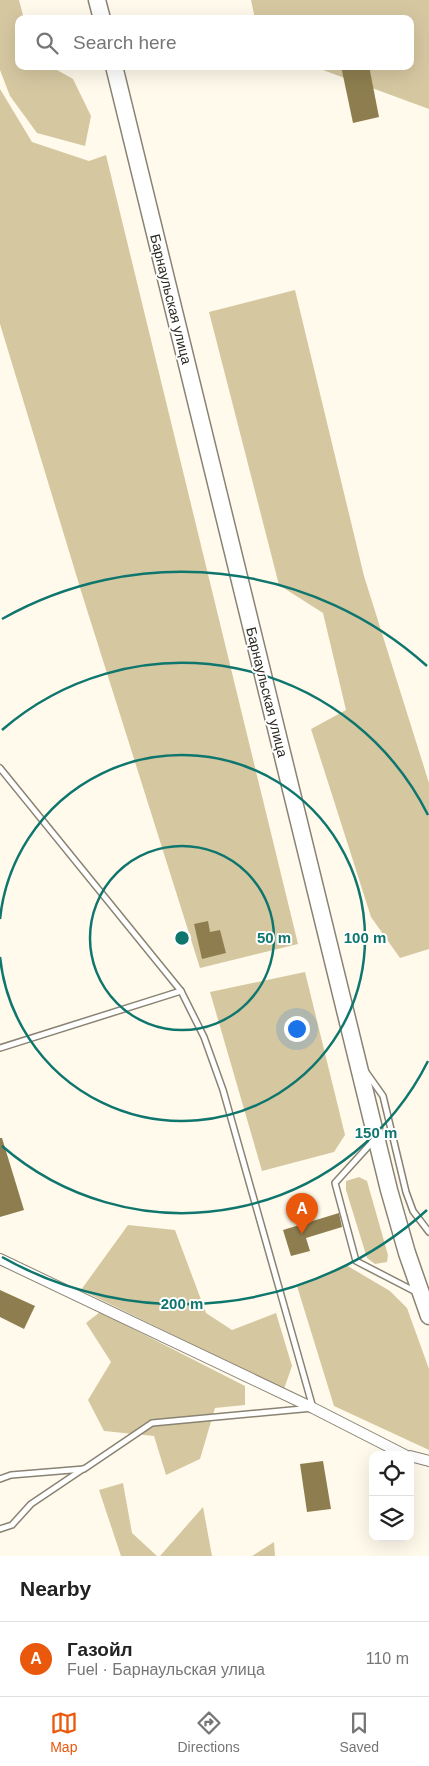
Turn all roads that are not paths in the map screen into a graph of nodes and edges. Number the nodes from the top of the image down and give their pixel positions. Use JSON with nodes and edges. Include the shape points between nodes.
{"nodes":[{"id":1,"x":97,"y":0,"type":"edge"},
{"id":2,"x":101,"y":15,"type":"edge"},
{"id":3,"x":115,"y":70,"type":"edge"},
{"id":4,"x":0,"y":768,"type":"edge"},
{"id":5,"x":181,"y":991,"type":"junction"},
{"id":6,"x":0,"y":1048,"type":"edge"},
{"id":7,"x":357,"y":1058,"type":"junction"},
{"id":8,"x":376,"y":1138,"type":"junction"},
{"id":9,"x":429,"y":1232,"type":"edge"},
{"id":10,"x":0,"y":1258,"type":"edge"},
{"id":11,"x":421,"y":1294,"type":"junction"},
{"id":12,"x":429,"y":1316,"type":"edge"},
{"id":13,"x":313,"y":1408,"type":"junction"},
{"id":14,"x":397,"y":1451,"type":"edge"},
{"id":15,"x":414,"y":1457,"type":"edge"},
{"id":16,"x":429,"y":1462,"type":"edge"},
{"id":17,"x":84,"y":1469,"type":"junction"},
{"id":18,"x":0,"y":1478,"type":"edge"},
{"id":19,"x":0,"y":1529,"type":"edge"}],
"edges":[{"from":1,"to":2,"type":"highway"},
{"from":3,"to":7,"type":"highway","name":"Барнаульская улица"},
{"from":4,"to":5,"type":"lane"},
{"from":5,"to":6,"type":"lane"},
{"from":5,"to":13,"type":"lane","via":[[204,1037],[224,1090]]},
{"from":7,"to":8,"type":"highway","name":"Барнаульская улица"},
{"from":7,"to":9,"type":"lane","via":[[383,1096],[406,1192],[414,1211]]},
{"from":8,"to":11,"type":"highway","name":"Барнаульская улица"},
{"from":8,"to":11,"type":"lane","via":[[335,1183],[356,1261]]},
{"from":10,"to":13,"type":"street"},
{"from":11,"to":12,"type":"highway","name":"Барнаульская улица"},
{"from":13,"to":14,"type":"street"},
{"from":13,"to":17,"type":"lane","via":[[152,1423]]},
{"from":15,"to":16,"type":"street"},
{"from":17,"to":18,"type":"lane"},
{"from":17,"to":19,"type":"lane","via":[[31,1504],[12,1525]]}]}
